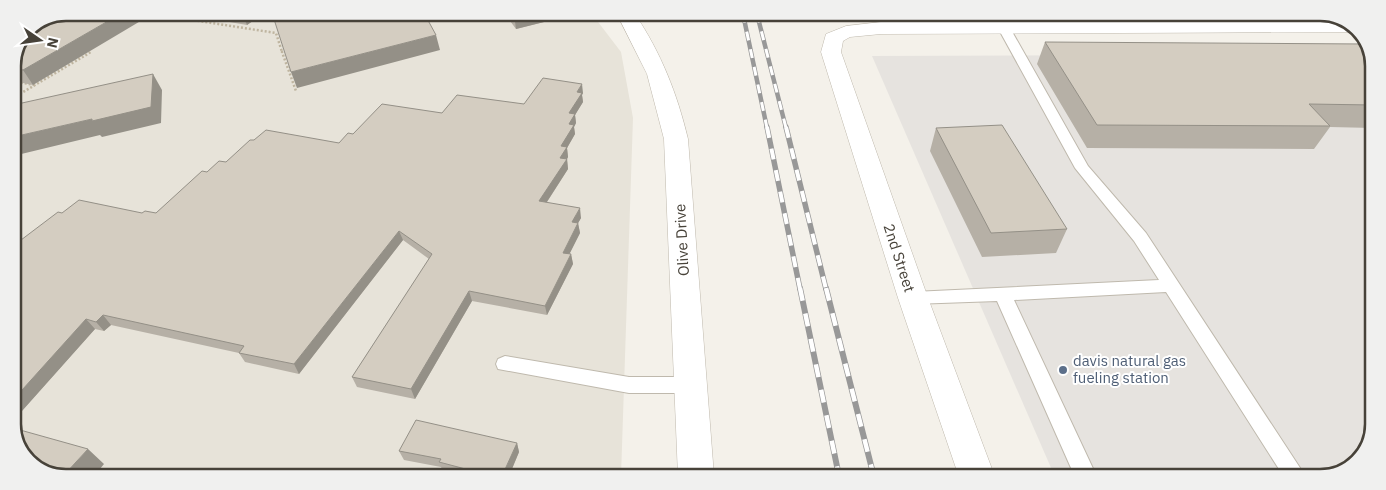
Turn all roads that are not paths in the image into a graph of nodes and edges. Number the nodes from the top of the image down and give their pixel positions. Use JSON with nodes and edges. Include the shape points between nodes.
{"nodes":[{"id":1,"x":630,"y":21,"type":"edge"},
{"id":2,"x":1315,"y":21,"type":"edge"},
{"id":3,"x":1004,"y":28,"type":"junction"},
{"id":4,"x":1324,"y":28,"type":"junction"},
{"id":5,"x":1343,"y":28,"type":"edge"},
{"id":6,"x":1170,"y":285,"type":"junction"},
{"id":7,"x":1002,"y":294,"type":"junction"},
{"id":8,"x":913,"y":298,"type":"junction"},
{"id":9,"x":505,"y":364,"type":"dead end"},
{"id":10,"x":691,"y":386,"type":"junction"},
{"id":11,"x":696,"y":469,"type":"edge"},
{"id":12,"x":974,"y":469,"type":"edge"},
{"id":13,"x":1082,"y":469,"type":"edge"},
{"id":14,"x":1290,"y":469,"type":"edge"}],
"edges":[{"from":1,"to":10,"type":"street","name":"Olive Drive","via":[[654,62],[668,99],[676,139]]},
{"from":2,"to":4,"type":"street"},
{"from":3,"to":4,"type":"street"},
{"from":3,"to":6,"type":"lane","via":[[1082,168],[1140,237]]},
{"from":3,"to":8,"type":"street","name":"2nd Street","via":[[873,28],[846,32],[833,38],[831,52]]},
{"from":4,"to":5,"type":"street"},
{"from":6,"to":7,"type":"lane"},
{"from":6,"to":14,"type":"lane"},
{"from":7,"to":8,"type":"lane"},
{"from":7,"to":13,"type":"lane"},
{"from":8,"to":12,"type":"street","name":"2nd Street"},
{"from":9,"to":10,"type":"lane","via":[[629,385]]},
{"from":10,"to":11,"type":"street","name":"Olive Drive"}]}
